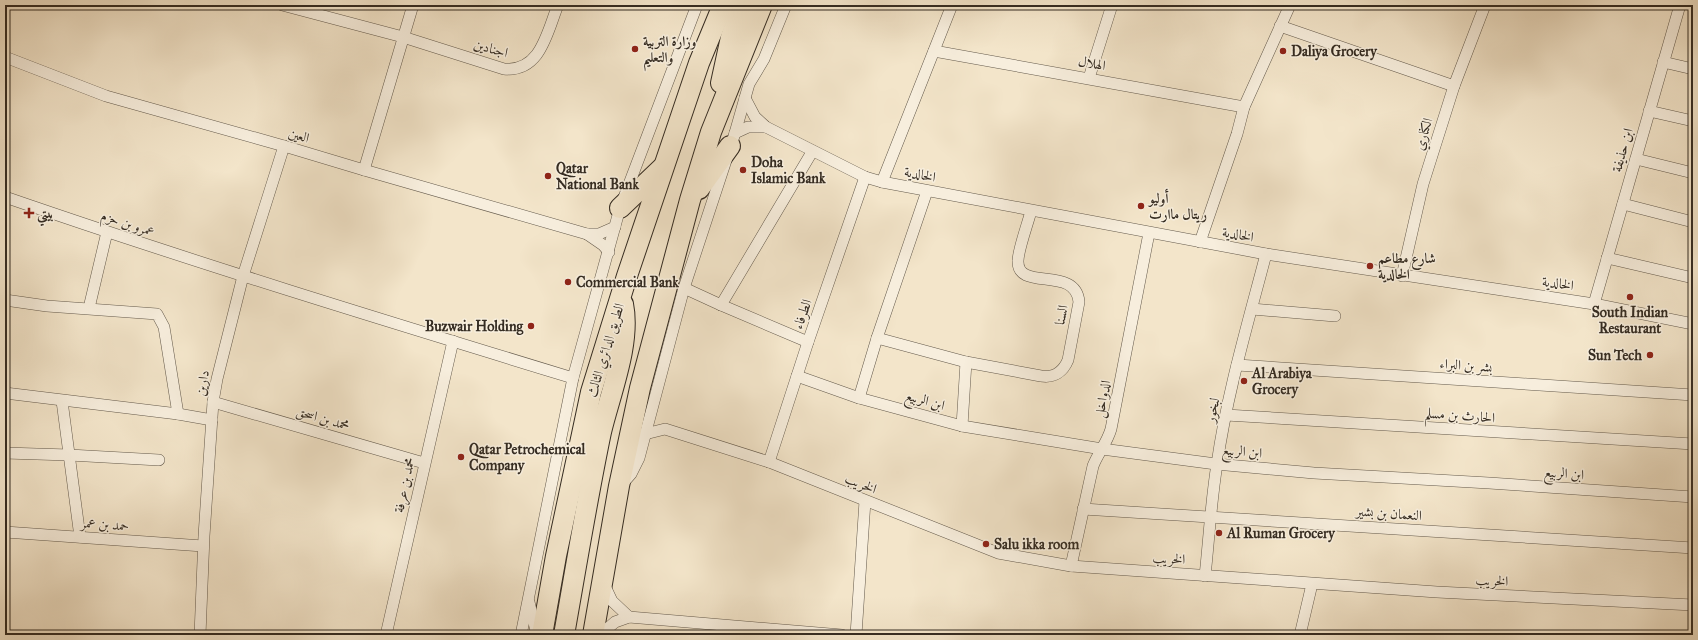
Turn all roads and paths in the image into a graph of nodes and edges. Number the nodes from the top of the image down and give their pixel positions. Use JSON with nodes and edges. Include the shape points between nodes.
{"nodes":[{"id":1,"x":282,"y":5,"type":"edge"},
{"id":2,"x":413,"y":5,"type":"edge"},
{"id":3,"x":558,"y":5,"type":"edge"},
{"id":4,"x":697,"y":5,"type":"edge"},
{"id":5,"x":723,"y":5,"type":"edge"},
{"id":6,"x":742,"y":5,"type":"edge"},
{"id":7,"x":762,"y":5,"type":"edge"},
{"id":8,"x":786,"y":5,"type":"edge"},
{"id":9,"x":952,"y":5,"type":"edge"},
{"id":10,"x":1112,"y":5,"type":"edge"},
{"id":11,"x":1290,"y":5,"type":"edge"},
{"id":12,"x":1485,"y":5,"type":"edge"},
{"id":13,"x":1680,"y":5,"type":"edge"},
{"id":14,"x":1280,"y":26,"type":"junction"},
{"id":15,"x":403,"y":37,"type":"junction"},
{"id":16,"x":934,"y":51,"type":"junction"},
{"id":17,"x":5,"y":57,"type":"edge"},
{"id":18,"x":1663,"y":62,"type":"junction"},
{"id":19,"x":1693,"y":69,"type":"edge"},
{"id":20,"x":1089,"y":78,"type":"junction"},
{"id":21,"x":1454,"y":86,"type":"junction"},
{"id":22,"x":745,"y":98,"type":"junction"},
{"id":23,"x":1244,"y":107,"type":"junction"},
{"id":24,"x":1649,"y":112,"type":"junction"},
{"id":25,"x":1693,"y":121,"type":"edge"},
{"id":26,"x":766,"y":127,"type":"junction"},
{"id":27,"x":711,"y":132,"type":"junction"},
{"id":28,"x":733,"y":140,"type":"junction"},
{"id":29,"x":284,"y":146,"type":"junction"},
{"id":30,"x":812,"y":152,"type":"junction"},
{"id":31,"x":1636,"y":159,"type":"junction"},
{"id":32,"x":664,"y":165,"type":"junction"},
{"id":33,"x":364,"y":170,"type":"junction"},
{"id":34,"x":1693,"y":173,"type":"edge"},
{"id":35,"x":865,"y":177,"type":"junction"},
{"id":36,"x":882,"y":182,"type":"junction"},
{"id":37,"x":927,"y":191,"type":"junction"},
{"id":38,"x":5,"y":197,"type":"edge"},
{"id":39,"x":690,"y":200,"type":"junction"},
{"id":40,"x":1622,"y":204,"type":"junction"},
{"id":41,"x":1031,"y":211,"type":"junction"},
{"id":42,"x":618,"y":218,"type":"junction"},
{"id":43,"x":1693,"y":222,"type":"edge"},
{"id":44,"x":107,"y":232,"type":"junction"},
{"id":45,"x":1149,"y":233,"type":"junction"},
{"id":46,"x":587,"y":234,"type":"junction"},
{"id":47,"x":1200,"y":242,"type":"junction"},
{"id":48,"x":609,"y":252,"type":"junction"},
{"id":49,"x":1266,"y":254,"type":"junction"},
{"id":50,"x":1607,"y":258,"type":"junction"},
{"id":51,"x":243,"y":276,"type":"junction"},
{"id":52,"x":1402,"y":276,"type":"junction"},
{"id":53,"x":1693,"y":278,"type":"edge"},
{"id":54,"x":684,"y":288,"type":"junction"},
{"id":55,"x":621,"y":297,"type":"junction"},
{"id":56,"x":5,"y":300,"type":"edge"},
{"id":57,"x":1594,"y":304,"type":"junction"},
{"id":58,"x":721,"y":305,"type":"junction"},
{"id":59,"x":89,"y":308,"type":"junction"},
{"id":60,"x":1252,"y":309,"type":"junction"},
{"id":61,"x":1335,"y":316,"type":"dead end"},
{"id":62,"x":1693,"y":324,"type":"edge"},
{"id":63,"x":877,"y":338,"type":"junction"},
{"id":64,"x":453,"y":341,"type":"junction"},
{"id":65,"x":808,"y":342,"type":"junction"},
{"id":66,"x":966,"y":362,"type":"junction"},
{"id":67,"x":1237,"y":365,"type":"junction"},
{"id":68,"x":797,"y":376,"type":"junction"},
{"id":69,"x":573,"y":378,"type":"junction"},
{"id":70,"x":640,"y":388,"type":"junction"},
{"id":71,"x":5,"y":393,"type":"edge"},
{"id":72,"x":1693,"y":395,"type":"edge"},
{"id":73,"x":859,"y":398,"type":"junction"},
{"id":74,"x":62,"y":401,"type":"junction"},
{"id":75,"x":213,"y":402,"type":"junction"},
{"id":76,"x":652,"y":408,"type":"junction"},
{"id":77,"x":178,"y":414,"type":"junction"},
{"id":78,"x":1226,"y":415,"type":"junction"},
{"id":79,"x":212,"y":420,"type":"junction"},
{"id":80,"x":962,"y":426,"type":"junction"},
{"id":81,"x":665,"y":429,"type":"junction"},
{"id":82,"x":645,"y":434,"type":"junction"},
{"id":83,"x":1693,"y":444,"type":"edge"},
{"id":84,"x":1102,"y":449,"type":"junction"},
{"id":85,"x":5,"y":453,"type":"edge"},
{"id":86,"x":69,"y":455,"type":"junction"},
{"id":87,"x":159,"y":460,"type":"dead end"},
{"id":88,"x":424,"y":462,"type":"junction"},
{"id":89,"x":768,"y":462,"type":"junction"},
{"id":90,"x":1216,"y":464,"type":"junction"},
{"id":91,"x":618,"y":486,"type":"junction"},
{"id":92,"x":1693,"y":497,"type":"edge"},
{"id":93,"x":865,"y":501,"type":"junction"},
{"id":94,"x":1083,"y":509,"type":"junction"},
{"id":95,"x":1211,"y":517,"type":"junction"},
{"id":96,"x":5,"y":532,"type":"edge"},
{"id":97,"x":80,"y":537,"type":"junction"},
{"id":98,"x":203,"y":546,"type":"junction"},
{"id":99,"x":1693,"y":548,"type":"edge"},
{"id":100,"x":1071,"y":566,"type":"junction"},
{"id":101,"x":1205,"y":576,"type":"junction"},
{"id":102,"x":603,"y":580,"type":"junction"},
{"id":103,"x":1312,"y":584,"type":"junction"},
{"id":104,"x":528,"y":598,"type":"junction"},
{"id":105,"x":1693,"y":605,"type":"edge"},
{"id":106,"x":629,"y":617,"type":"junction"},
{"id":107,"x":200,"y":635,"type":"edge"},
{"id":108,"x":386,"y":635,"type":"edge"},
{"id":109,"x":521,"y":635,"type":"edge"},
{"id":110,"x":537,"y":635,"type":"edge"},
{"id":111,"x":542,"y":635,"type":"edge"},
{"id":112,"x":564,"y":635,"type":"edge"},
{"id":113,"x":593,"y":635,"type":"edge"},
{"id":114,"x":600,"y":635,"type":"edge"},
{"id":115,"x":842,"y":635,"type":"edge"},
{"id":116,"x":856,"y":635,"type":"edge"},
{"id":117,"x":1300,"y":635,"type":"edge"}],
"edges":[{"from":1,"to":15,"type":"street","name":"اجنادين"},
{"from":2,"to":15,"type":"street"},
{"from":3,"to":15,"type":"street","name":"اجنادين","via":[[537,55],[526,66],[519,68],[504,69]]},
{"from":4,"to":42,"type":"street","name":"الطريق الدائري الثالث"},
{"from":5,"to":32,"type":"highway","name":"الطريق الدائري الثالث","via":[[699,63]]},
{"from":6,"to":27,"type":"highway","via":[[726,56]]},
{"from":7,"to":27,"type":"highway"},
{"from":8,"to":22,"type":"street"},
{"from":9,"to":16,"type":"street"},
{"from":10,"to":20,"type":"street"},
{"from":11,"to":14,"type":"street"},
{"from":12,"to":21,"type":"street","name":"الكناري"},
{"from":13,"to":18,"type":"street","name":"ابن حذيفة"},
{"from":14,"to":21,"type":"street"},
{"from":14,"to":23,"type":"street"},
{"from":15,"to":33,"type":"street"},
{"from":16,"to":20,"type":"street","name":"الهلال"},
{"from":16,"to":36,"type":"street"},
{"from":17,"to":29,"type":"street","name":"العين","via":[[106,96]]},
{"from":18,"to":19,"type":"street"},
{"from":18,"to":24,"type":"street","name":"ابن حذيفة"},
{"from":20,"to":23,"type":"street","name":"الهلال"},
{"from":21,"to":52,"type":"street","name":"الكناري","via":[[1423,184]]},
{"from":22,"to":26,"type":"street","name":"الخالدية","via":[[756,117]]},
{"from":22,"to":28,"type":"street"},
{"from":23,"to":47,"type":"street"},
{"from":24,"to":25,"type":"street"},
{"from":24,"to":31,"type":"street","name":"ابن حذيفة"},
{"from":26,"to":28,"type":"street","via":[[748,127]]},
{"from":26,"to":30,"type":"street","name":"الخالدية"},
{"from":27,"to":39,"type":"highway"},
{"from":28,"to":39,"type":"highway"},
{"from":28,"to":54,"type":"street"},
{"from":29,"to":33,"type":"street","name":"العين"},
{"from":29,"to":51,"type":"street","name":"دارين"},
{"from":30,"to":35,"type":"street","name":"الخالدية"},
{"from":30,"to":58,"type":"street"},
{"from":31,"to":34,"type":"street"},
{"from":31,"to":40,"type":"street","name":"ابن حذيفة"},
{"from":32,"to":42,"type":"highway"},
{"from":32,"to":55,"type":"highway","name":"الطريق الدائري الثالث"},
{"from":33,"to":46,"type":"street","name":"العين"},
{"from":35,"to":36,"type":"street","name":"الخالدية"},
{"from":35,"to":65,"type":"street","name":"الطرفاء"},
{"from":36,"to":37,"type":"street","name":"الخالدية"},
{"from":37,"to":41,"type":"street","name":"الخالدية"},
{"from":37,"to":63,"type":"street"},
{"from":38,"to":44,"type":"street","name":"عمرو بن حزم"},
{"from":39,"to":70,"type":"highway"},
{"from":40,"to":43,"type":"street"},
{"from":40,"to":50,"type":"street","name":"ابن حذيفة"},
{"from":41,"to":45,"type":"street","name":"الخالدية"},
{"from":41,"to":66,"type":"street","name":"السنا","via":[[1018,261],[1020,272],[1027,276],[1066,282],[1079,296],[1065,366],[1055,375],[1048,377]]},
{"from":42,"to":46,"type":"street","name":"العين","via":[[599,234]]},
{"from":42,"to":48,"type":"street","name":"الطريق الدائري الثالث"},
{"from":44,"to":51,"type":"street","name":"عمرو بن حزم"},
{"from":44,"to":59,"type":"street"},
{"from":45,"to":47,"type":"street","name":"الخالدية"},
{"from":45,"to":84,"type":"street","name":"الدواخل","via":[[1111,429]]},
{"from":46,"to":48,"type":"street","name":"العين"},
{"from":47,"to":49,"type":"street","name":"الخالدية"},
{"from":48,"to":69,"type":"street","name":"الطريق الدائري الثالث"},
{"from":49,"to":52,"type":"street","name":"الخالدية"},
{"from":49,"to":60,"type":"street","name":"لبخور"},
{"from":50,"to":53,"type":"street"},
{"from":50,"to":57,"type":"street","name":"ابن حذيفة"},
{"from":51,"to":64,"type":"street"},
{"from":51,"to":75,"type":"street","name":"دارين"},
{"from":52,"to":57,"type":"street","name":"الخالدية"},
{"from":54,"to":58,"type":"street"},
{"from":54,"to":76,"type":"street"},
{"from":55,"to":111,"type":"highway","name":"الطريق الدائري الثالث","via":[[591,392]]},
{"from":55,"to":112,"type":"highway","via":[[625,318],[624,339],[588,496]]},
{"from":56,"to":59,"type":"street"},
{"from":57,"to":62,"type":"street","name":"الخالدية"},
{"from":58,"to":65,"type":"street"},
{"from":59,"to":77,"type":"street","via":[[157,314],[164,327]]},
{"from":60,"to":61,"type":"street"},
{"from":60,"to":67,"type":"street","name":"لبخور"},
{"from":63,"to":66,"type":"street","name":"السنا"},
{"from":63,"to":73,"type":"street"},
{"from":64,"to":69,"type":"street"},
{"from":64,"to":88,"type":"street","name":"محمد بن عرفة"},
{"from":65,"to":68,"type":"street","name":"الطرفاء"},
{"from":66,"to":80,"type":"street"},
{"from":67,"to":72,"type":"street","name":"بشر بن البراء"},
{"from":67,"to":78,"type":"street","name":"لبخور"},
{"from":68,"to":73,"type":"street","name":"ابن الربيع"},
{"from":68,"to":89,"type":"street","name":"الطرفاء"},
{"from":69,"to":104,"type":"street","name":"الطريق الدائري الثالث"},
{"from":70,"to":76,"type":"street"},
{"from":70,"to":91,"type":"highway"},
{"from":71,"to":74,"type":"street"},
{"from":73,"to":80,"type":"street","name":"ابن الربيع"},
{"from":74,"to":77,"type":"street"},
{"from":74,"to":86,"type":"street"},
{"from":75,"to":79,"type":"street","name":"دارين"},
{"from":75,"to":88,"type":"street","name":"محمد بن اسحق"},
{"from":76,"to":81,"type":"street"},
{"from":76,"to":82,"type":"street"},
{"from":77,"to":79,"type":"street"},
{"from":78,"to":83,"type":"street","name":"الحارث بن مسلم"},
{"from":78,"to":90,"type":"street","name":"لبخور"},
{"from":79,"to":98,"type":"street","name":"دارين"},
{"from":80,"to":84,"type":"street","name":"ابن الربيع"},
{"from":81,"to":82,"type":"street"},
{"from":81,"to":89,"type":"street","name":"الخريب"},
{"from":82,"to":91,"type":"street","via":[[631,474]]},
{"from":84,"to":90,"type":"street","name":"ابن الربيع"},
{"from":84,"to":94,"type":"street","name":"الدواخل","via":[[1093,466]]},
{"from":85,"to":86,"type":"street"},
{"from":86,"to":87,"type":"street"},
{"from":86,"to":97,"type":"street"},
{"from":88,"to":108,"type":"street","name":"محمد بن عرفة"},
{"from":89,"to":93,"type":"street","name":"الخريب"},
{"from":90,"to":92,"type":"street","name":"ابن الربيع","via":[[1314,473]]},
{"from":90,"to":95,"type":"street","name":"لبخور"},
{"from":91,"to":102,"type":"highway"},
{"from":93,"to":100,"type":"street","name":"الخريب","via":[[998,553]]},
{"from":93,"to":116,"type":"street"},
{"from":94,"to":95,"type":"street","name":"النعمان بن بشير"},
{"from":94,"to":100,"type":"street","name":"الدواخل"},
{"from":95,"to":99,"type":"street","name":"النعمان بن بشير"},
{"from":95,"to":101,"type":"street","name":"لبخور"},
{"from":96,"to":97,"type":"street","name":"حمد بن عمر"},
{"from":97,"to":98,"type":"street","name":"حمد بن عمر"},
{"from":98,"to":107,"type":"street","name":"دارين"},
{"from":100,"to":101,"type":"street","name":"الخريب"},
{"from":101,"to":103,"type":"street","name":"الخريب"},
{"from":102,"to":106,"type":"street","via":[[612,601]]},
{"from":102,"to":113,"type":"highway"},
{"from":103,"to":105,"type":"street","name":"الخريب"},
{"from":103,"to":117,"type":"street"},
{"from":104,"to":109,"type":"street","name":"الطريق الدائري الثالث"},
{"from":104,"to":110,"type":"street"},
{"from":106,"to":114,"type":"street","via":[[616,622]]},
{"from":106,"to":115,"type":"street"}]}
